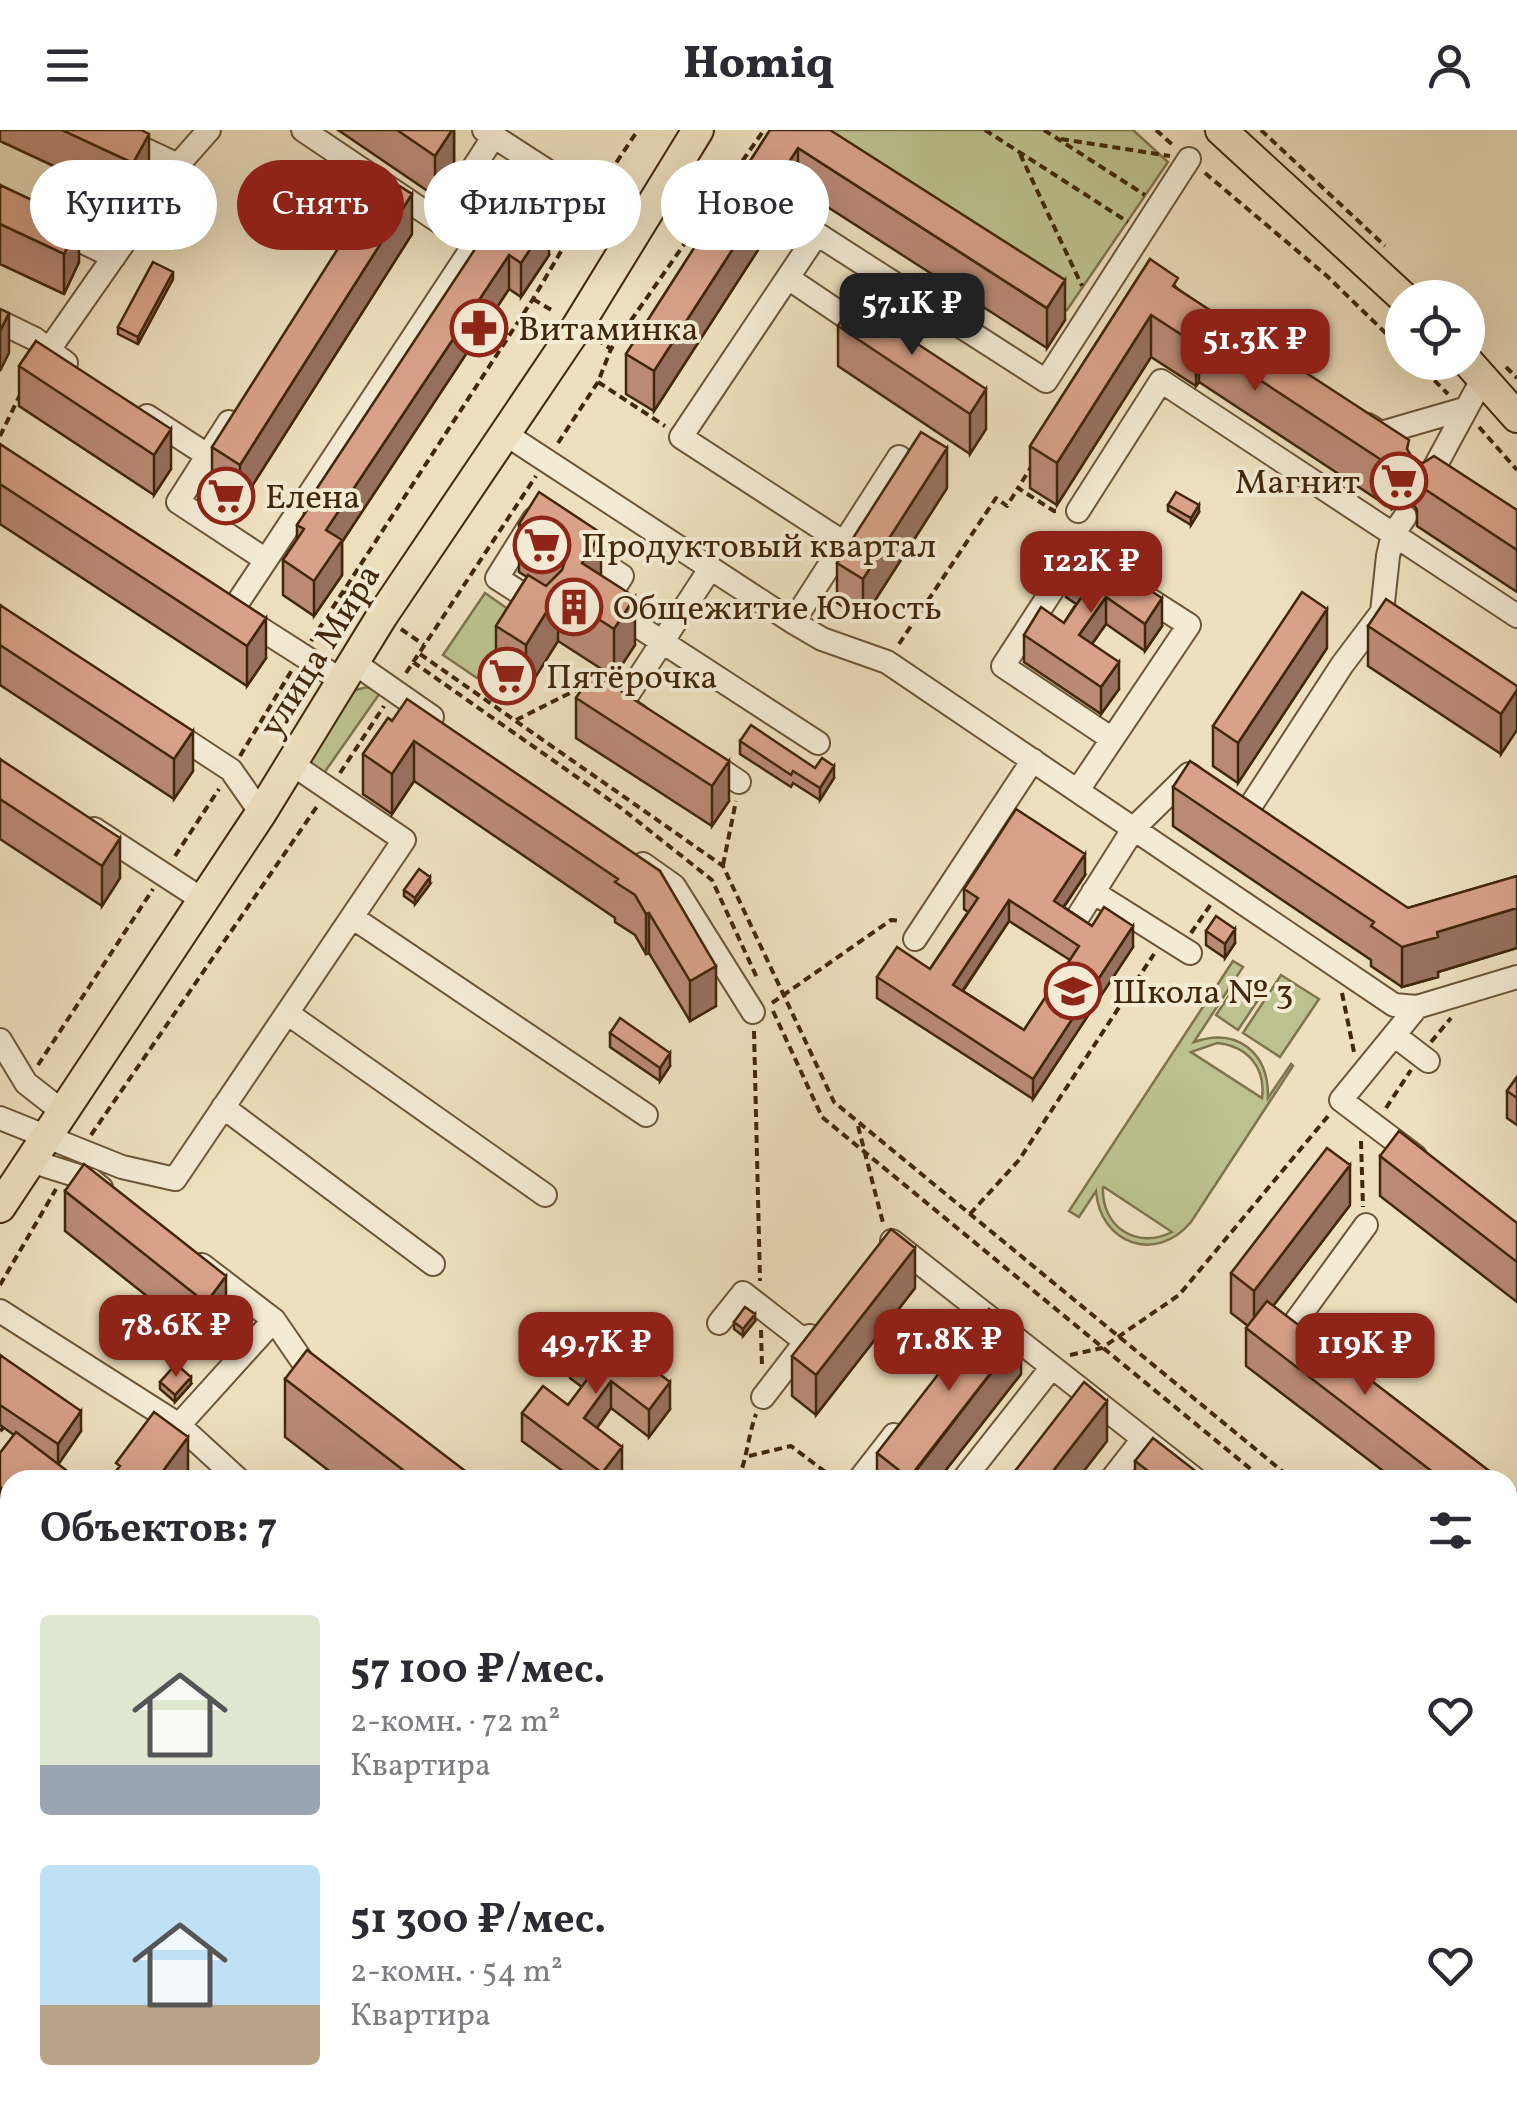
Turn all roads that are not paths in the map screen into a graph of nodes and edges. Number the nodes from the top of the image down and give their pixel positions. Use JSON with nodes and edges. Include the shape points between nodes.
{"nodes":[{"id":1,"x":103,"y":130,"type":"edge"},
{"id":2,"x":209,"y":130,"type":"edge"},
{"id":3,"x":304,"y":130,"type":"edge"},
{"id":4,"x":698,"y":130,"type":"edge"},
{"id":5,"x":1221,"y":130,"type":"edge"},
{"id":6,"x":489,"y":133,"type":"edge"},
{"id":7,"x":1188,"y":159,"type":"road end"},
{"id":8,"x":167,"y":160,"type":"edge"},
{"id":9,"x":182,"y":160,"type":"edge"},
{"id":10,"x":478,"y":160,"type":"edge"},
{"id":11,"x":530,"y":160,"type":"edge"},
{"id":12,"x":0,"y":202,"type":"edge"},
{"id":13,"x":424,"y":214,"type":"edge"},
{"id":14,"x":641,"y":221,"type":"edge"},
{"id":15,"x":120,"y":250,"type":"edge"},
{"id":16,"x":471,"y":250,"type":"edge"},
{"id":17,"x":623,"y":250,"type":"edge"},
{"id":18,"x":114,"y":258,"type":"junction"},
{"id":19,"x":788,"y":278,"type":"junction"},
{"id":20,"x":1402,"y":280,"type":"edge"},
{"id":21,"x":0,"y":322,"type":"edge"},
{"id":22,"x":883,"y":342,"type":"edge"},
{"id":23,"x":48,"y":351,"type":"junction"},
{"id":24,"x":82,"y":374,"type":"edge"},
{"id":25,"x":1472,"y":380,"type":"edge"},
{"id":26,"x":1484,"y":380,"type":"edge"},
{"id":27,"x":129,"y":404,"type":"edge"},
{"id":28,"x":238,"y":407,"type":"edge"},
{"id":29,"x":1464,"y":410,"type":"junction"},
{"id":30,"x":1350,"y":412,"type":"edge"},
{"id":31,"x":1517,"y":417,"type":"edge"},
{"id":32,"x":504,"y":434,"type":"junction"},
{"id":33,"x":207,"y":455,"type":"junction"},
{"id":34,"x":899,"y":457,"type":"dead end"},
{"id":35,"x":1422,"y":490,"type":"edge"},
{"id":36,"x":1078,"y":512,"type":"road end"},
{"id":37,"x":1399,"y":526,"type":"junction"},
{"id":38,"x":844,"y":544,"type":"junction"},
{"id":39,"x":266,"y":560,"type":"junction"},
{"id":40,"x":710,"y":569,"type":"junction"},
{"id":41,"x":549,"y":612,"type":"edge"},
{"id":42,"x":1517,"y":616,"type":"edge"},
{"id":43,"x":793,"y":622,"type":"junction"},
{"id":44,"x":662,"y":642,"type":"junction"},
{"id":45,"x":347,"y":671,"type":"junction"},
{"id":46,"x":148,"y":716,"type":"edge"},
{"id":47,"x":651,"y":724,"type":"edge"},
{"id":48,"x":456,"y":734,"type":"edge"},
{"id":49,"x":1112,"y":739,"type":"junction"},
{"id":50,"x":818,"y":743,"type":"dead end"},
{"id":51,"x":680,"y":744,"type":"edge"},
{"id":52,"x":1033,"y":760,"type":"junction"},
{"id":53,"x":292,"y":764,"type":"junction"},
{"id":54,"x":740,"y":782,"type":"road end"},
{"id":55,"x":1078,"y":790,"type":"junction"},
{"id":56,"x":261,"y":812,"type":"junction"},
{"id":57,"x":80,"y":819,"type":"edge"},
{"id":58,"x":1134,"y":828,"type":"junction"},
{"id":59,"x":627,"y":853,"type":"edge"},
{"id":60,"x":1093,"y":892,"type":"junction"},
{"id":61,"x":202,"y":900,"type":"junction"},
{"id":62,"x":1079,"y":915,"type":"edge"},
{"id":63,"x":352,"y":917,"type":"junction"},
{"id":64,"x":920,"y":931,"type":"road end"},
{"id":65,"x":1179,"y":946,"type":"road end"},
{"id":66,"x":1517,"y":976,"type":"edge"},
{"id":67,"x":1417,"y":1008,"type":"junction"},
{"id":68,"x":753,"y":1012,"type":"road end"},
{"id":69,"x":287,"y":1013,"type":"junction"},
{"id":70,"x":1394,"y":1035,"type":"junction"},
{"id":71,"x":0,"y":1040,"type":"edge"},
{"id":72,"x":1428,"y":1062,"type":"dead end"},
{"id":73,"x":223,"y":1108,"type":"junction"},
{"id":74,"x":646,"y":1115,"type":"dead end"},
{"id":75,"x":0,"y":1118,"type":"edge"},
{"id":76,"x":47,"y":1137,"type":"junction"},
{"id":77,"x":1438,"y":1173,"type":"edge"},
{"id":78,"x":545,"y":1195,"type":"dead end"},
{"id":79,"x":122,"y":1204,"type":"edge"},
{"id":80,"x":0,"y":1207,"type":"edge"},
{"id":81,"x":1366,"y":1225,"type":"dead end"},
{"id":82,"x":881,"y":1245,"type":"edge"},
{"id":83,"x":182,"y":1250,"type":"edge"},
{"id":84,"x":434,"y":1264,"type":"dead end"},
{"id":85,"x":0,"y":1310,"type":"edge"},
{"id":86,"x":829,"y":1312,"type":"edge"},
{"id":87,"x":274,"y":1320,"type":"junction"},
{"id":88,"x":719,"y":1323,"type":"dead end"},
{"id":89,"x":806,"y":1342,"type":"junction"},
{"id":90,"x":1322,"y":1352,"type":"edge"},
{"id":91,"x":1048,"y":1364,"type":"junction"},
{"id":92,"x":763,"y":1397,"type":"road end"},
{"id":93,"x":335,"y":1398,"type":"edge"},
{"id":94,"x":906,"y":1420,"type":"edge"},
{"id":95,"x":178,"y":1424,"type":"junction"},
{"id":96,"x":1144,"y":1439,"type":"junction"},
{"id":97,"x":229,"y":1470,"type":"edge"},
{"id":98,"x":867,"y":1470,"type":"edge"},
{"id":99,"x":971,"y":1470,"type":"edge"},
{"id":100,"x":1120,"y":1470,"type":"edge"},
{"id":101,"x":1183,"y":1470,"type":"edge"}],
"edges":[{"from":1,"to":8,"type":"street"},
{"from":2,"to":9,"type":"street"},
{"from":3,"to":13,"type":"street","via":[[376,190]]},
{"from":4,"to":14,"type":"main road","name":"улица Мира"},
{"from":5,"to":20,"type":"main road"},
{"from":6,"to":10,"type":"street"},
{"from":6,"to":11,"type":"street"},
{"from":7,"to":19,"type":"street","via":[[1046,380],[817,234]]},
{"from":12,"to":18,"type":"street"},
{"from":15,"to":18,"type":"street"},
{"from":16,"to":39,"type":"street"},
{"from":17,"to":32,"type":"main road","name":"улица Мира"},
{"from":18,"to":23,"type":"street"},
{"from":19,"to":22,"type":"street"},
{"from":19,"to":38,"type":"street","via":[[681,437]]},
{"from":21,"to":23,"type":"street"},
{"from":23,"to":24,"type":"street"},
{"from":25,"to":29,"type":"street"},
{"from":26,"to":31,"type":"main road"},
{"from":27,"to":33,"type":"street"},
{"from":28,"to":33,"type":"street"},
{"from":29,"to":30,"type":"street","via":[[1381,433]]},
{"from":29,"to":35,"type":"street"},
{"from":32,"to":40,"type":"street"},
{"from":32,"to":45,"type":"main road","name":"улица Мира"},
{"from":33,"to":39,"type":"street","via":[[178,502]]},
{"from":34,"to":38,"type":"street"},
{"from":36,"to":37,"type":"street","via":[[1162,381]]},
{"from":37,"to":42,"type":"street"},
{"from":37,"to":58,"type":"street","via":[[1388,556],[1390,617],[1342,666],[1239,808],[1189,774]]},
{"from":38,"to":43,"type":"street"},
{"from":39,"to":45,"type":"street","via":[[224,605],[301,656]]},
{"from":40,"to":43,"type":"street"},
{"from":40,"to":44,"type":"street"},
{"from":41,"to":44,"type":"street","via":[[497,578],[535,519],[622,576],[604,604]]},
{"from":43,"to":52,"type":"street","via":[[888,662]]},
{"from":44,"to":47,"type":"street","via":[[622,706]]},
{"from":44,"to":50,"type":"street"},
{"from":45,"to":48,"type":"street"},
{"from":45,"to":53,"type":"main road","name":"улица Мира"},
{"from":46,"to":56,"type":"street","via":[[231,770]]},
{"from":49,"to":49,"type":"street","via":[[1189,625],[1076,552],[1002,666]]},
{"from":49,"to":55,"type":"street"},
{"from":51,"to":54,"type":"street"},
{"from":52,"to":55,"type":"street"},
{"from":52,"to":64,"type":"street"},
{"from":53,"to":56,"type":"main road","name":"улица Мира"},
{"from":53,"to":63,"type":"street","via":[[404,840]]},
{"from":55,"to":58,"type":"street"},
{"from":56,"to":61,"type":"main road","name":"улица Мира"},
{"from":57,"to":61,"type":"street"},
{"from":58,"to":60,"type":"street"},
{"from":58,"to":67,"type":"street","via":[[1394,1006]]},
{"from":59,"to":68,"type":"street","via":[[674,886]]},
{"from":60,"to":62,"type":"street"},
{"from":60,"to":65,"type":"street"},
{"from":61,"to":76,"type":"main road","name":"улица Мира"},
{"from":63,"to":69,"type":"street"},
{"from":63,"to":74,"type":"street"},
{"from":66,"to":67,"type":"street"},
{"from":67,"to":70,"type":"street"},
{"from":69,"to":73,"type":"street"},
{"from":69,"to":78,"type":"street"},
{"from":70,"to":72,"type":"street"},
{"from":70,"to":77,"type":"street","via":[[1341,1100]]},
{"from":71,"to":76,"type":"street"},
{"from":73,"to":76,"type":"street","via":[[175,1179],[122,1167]]},
{"from":73,"to":84,"type":"street"},
{"from":75,"to":76,"type":"street"},
{"from":76,"to":79,"type":"street"},
{"from":76,"to":80,"type":"main road","name":"улица Мира"},
{"from":81,"to":90,"type":"street","via":[[1291,1328]]},
{"from":82,"to":91,"type":"street","via":[[981,1324]]},
{"from":83,"to":87,"type":"street"},
{"from":85,"to":95,"type":"street"},
{"from":86,"to":89,"type":"street"},
{"from":87,"to":93,"type":"street","via":[[319,1386]]},
{"from":87,"to":95,"type":"street"},
{"from":88,"to":89,"type":"street","via":[[742,1293]]},
{"from":89,"to":92,"type":"street"},
{"from":91,"to":96,"type":"street"},
{"from":91,"to":99,"type":"street"},
{"from":94,"to":98,"type":"street"},
{"from":95,"to":97,"type":"street"},
{"from":96,"to":100,"type":"street"},
{"from":96,"to":101,"type":"street"}]}
